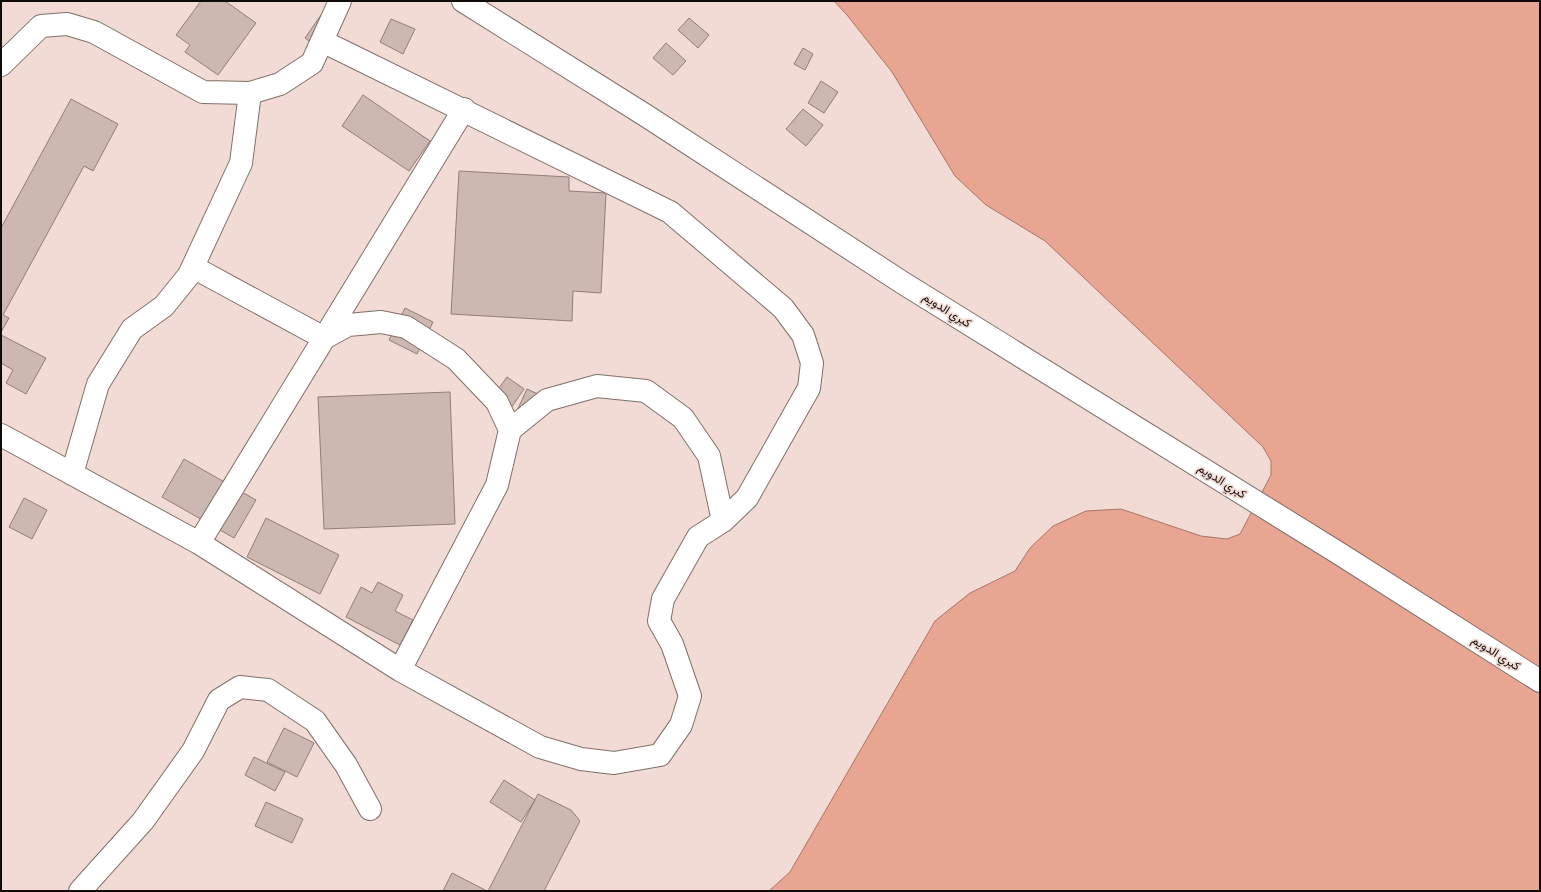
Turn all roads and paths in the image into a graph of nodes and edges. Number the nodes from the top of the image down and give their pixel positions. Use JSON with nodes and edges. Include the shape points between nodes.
{"nodes":[{"id":1,"x":340,"y":1,"type":"edge"},
{"id":2,"x":463,"y":1,"type":"edge"},
{"id":3,"x":322,"y":41,"type":"junction"},
{"id":4,"x":1,"y":65,"type":"edge"},
{"id":5,"x":250,"y":93,"type":"junction"},
{"id":6,"x":464,"y":109,"type":"junction"},
{"id":7,"x":193,"y":267,"type":"junction"},
{"id":8,"x":324,"y":338,"type":"junction"},
{"id":9,"x":510,"y":430,"type":"junction"},
{"id":10,"x":1,"y":434,"type":"edge"},
{"id":11,"x":72,"y":474,"type":"junction"},
{"id":12,"x":723,"y":520,"type":"junction"},
{"id":13,"x":199,"y":543,"type":"junction"},
{"id":14,"x":400,"y":670,"type":"junction"},
{"id":15,"x":1540,"y":681,"type":"edge"},
{"id":16,"x":370,"y":808,"type":"dead end"},
{"id":17,"x":80,"y":891,"type":"edge"}],
"edges":[{"from":1,"to":3,"type":"main road"},
{"from":2,"to":15,"type":"main road","name":"كبري الدويم","via":[[645,115],[903,283]]},
{"from":3,"to":5,"type":"main road","via":[[312,63],[280,84]]},
{"from":3,"to":6,"type":"main road"},
{"from":4,"to":5,"type":"main road","via":[[41,26],[67,24],[94,32],[203,92]]},
{"from":5,"to":7,"type":"main road","via":[[242,164]]},
{"from":6,"to":8,"type":"main road"},
{"from":6,"to":12,"type":"main road","via":[[670,212],[783,308],[804,334],[812,363],[809,388],[747,498]]},
{"from":7,"to":8,"type":"main road"},
{"from":7,"to":11,"type":"main road","via":[[164,306],[132,329],[98,384]]},
{"from":8,"to":9,"type":"main road","via":[[348,325],[381,322],[406,327],[456,359],[497,402]]},
{"from":8,"to":13,"type":"main road"},
{"from":9,"to":12,"type":"main road","via":[[547,400],[596,386],[646,391],[683,418],[709,456]]},
{"from":9,"to":14,"type":"main road","via":[[497,485]]},
{"from":10,"to":11,"type":"main road"},
{"from":11,"to":13,"type":"main road"},
{"from":12,"to":14,"type":"main road","via":[[698,537],[663,599],[658,621],[672,644],[690,696],[681,725],[660,755],[614,763],[581,760],[540,747]]},
{"from":13,"to":14,"type":"main road"},
{"from":16,"to":17,"type":"main road","via":[[346,765],[315,721],[268,690],[240,687],[219,700],[193,751],[143,821]]}]}
